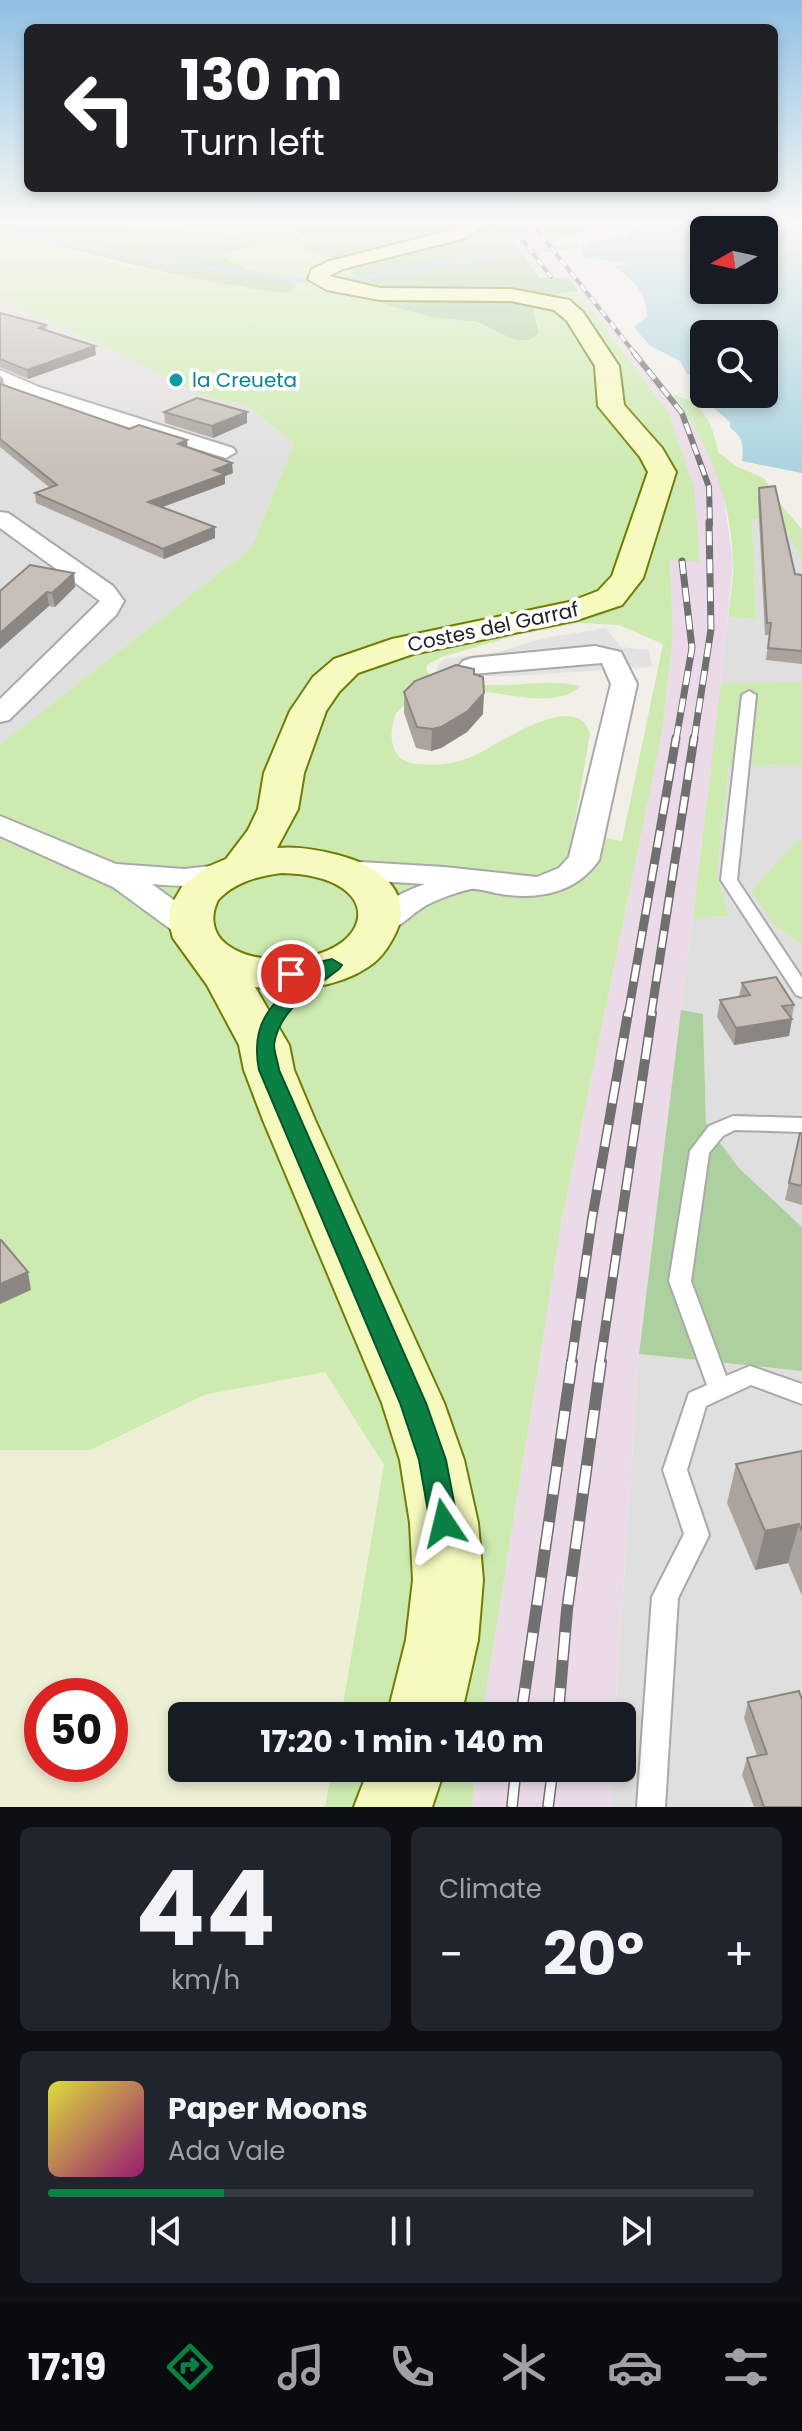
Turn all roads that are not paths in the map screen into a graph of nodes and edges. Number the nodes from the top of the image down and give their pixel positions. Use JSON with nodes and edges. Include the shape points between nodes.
{"nodes":[{"id":1,"x":558,"y":304,"type":"edge"},
{"id":2,"x":0,"y":375,"type":"edge"},
{"id":3,"x":226,"y":452,"type":"dead end"},
{"id":4,"x":0,"y":518,"type":"edge"},
{"id":5,"x":472,"y":666,"type":"edge"},
{"id":6,"x":749,"y":695,"type":"dead end"},
{"id":7,"x":0,"y":714,"type":"edge"},
{"id":8,"x":278,"y":809,"type":"junction"},
{"id":9,"x":0,"y":825,"type":"edge"},
{"id":10,"x":333,"y":866,"type":"junction"},
{"id":11,"x":110,"y":870,"type":"junction"},
{"id":12,"x":235,"y":870,"type":"junction"},
{"id":13,"x":478,"y":882,"type":"junction"},
{"id":14,"x":378,"y":925,"type":"junction"},
{"id":15,"x":199,"y":939,"type":"junction"},
{"id":16,"x":332,"y":965,"type":"junction"},
{"id":17,"x":802,"y":991,"type":"edge"},
{"id":18,"x":264,"y":1045,"type":"junction"},
{"id":19,"x":802,"y":1125,"type":"edge"},
{"id":20,"x":720,"y":1389,"type":"junction"},
{"id":21,"x":802,"y":1394,"type":"edge"},
{"id":22,"x":427,"y":1702,"type":"edge"},
{"id":23,"x":402,"y":1782,"type":"edge"},
{"id":24,"x":393,"y":1807,"type":"edge"},
{"id":25,"x":651,"y":1807,"type":"edge"}],
"edges":[{"from":1,"to":8,"type":"main road","name":"Costes del Garraf","via":[[575,317],[607,366],[615,414],[662,472],[627,578],[610,598],[577,610],[404,646],[346,666],[308,711],[284,773]]},
{"from":2,"to":3,"type":"street","via":[[33,391]]},
{"from":4,"to":7,"type":"street","via":[[112,601]]},
{"from":5,"to":13,"type":"street","via":[[595,654],[612,657],[624,684],[584,860],[563,880],[546,885],[513,888]]},
{"from":6,"to":17,"type":"lane","via":[[729,880]]},
{"from":8,"to":10,"type":"main road","via":[[288,828]]},
{"from":8,"to":12,"type":"main road","name":"Costes del Garraf","via":[[268,832]]},
{"from":9,"to":11,"type":"street"},
{"from":10,"to":12,"type":"main road","via":[[282,860]]},
{"from":10,"to":13,"type":"street"},
{"from":10,"to":14,"type":"main road","via":[[361,880],[374,894]]},
{"from":11,"to":12,"type":"street","via":[[184,878]]},
{"from":11,"to":15,"type":"street","via":[[160,901]]},
{"from":12,"to":15,"type":"main road","via":[[198,898],[192,913]]},
{"from":13,"to":14,"type":"street","via":[[416,898]]},
{"from":14,"to":16,"type":"main road","via":[[362,948]]},
{"from":15,"to":16,"type":"main road","via":[[235,968],[305,972]]},
{"from":15,"to":18,"type":"main road"},
{"from":16,"to":18,"type":"main road","via":[[274,1017]]},
{"from":18,"to":22,"type":"main road","via":[[289,1120],[413,1403],[432,1460],[448,1580],[442,1640]]},
{"from":19,"to":20,"type":"lane","via":[[733,1123],[716,1131],[700,1151],[680,1281]]},
{"from":20,"to":21,"type":"lane","via":[[750,1375]]},
{"from":20,"to":25,"type":"lane","via":[[697,1400],[675,1470],[697,1535],[665,1597]]},
{"from":23,"to":24,"type":"main road"}]}
